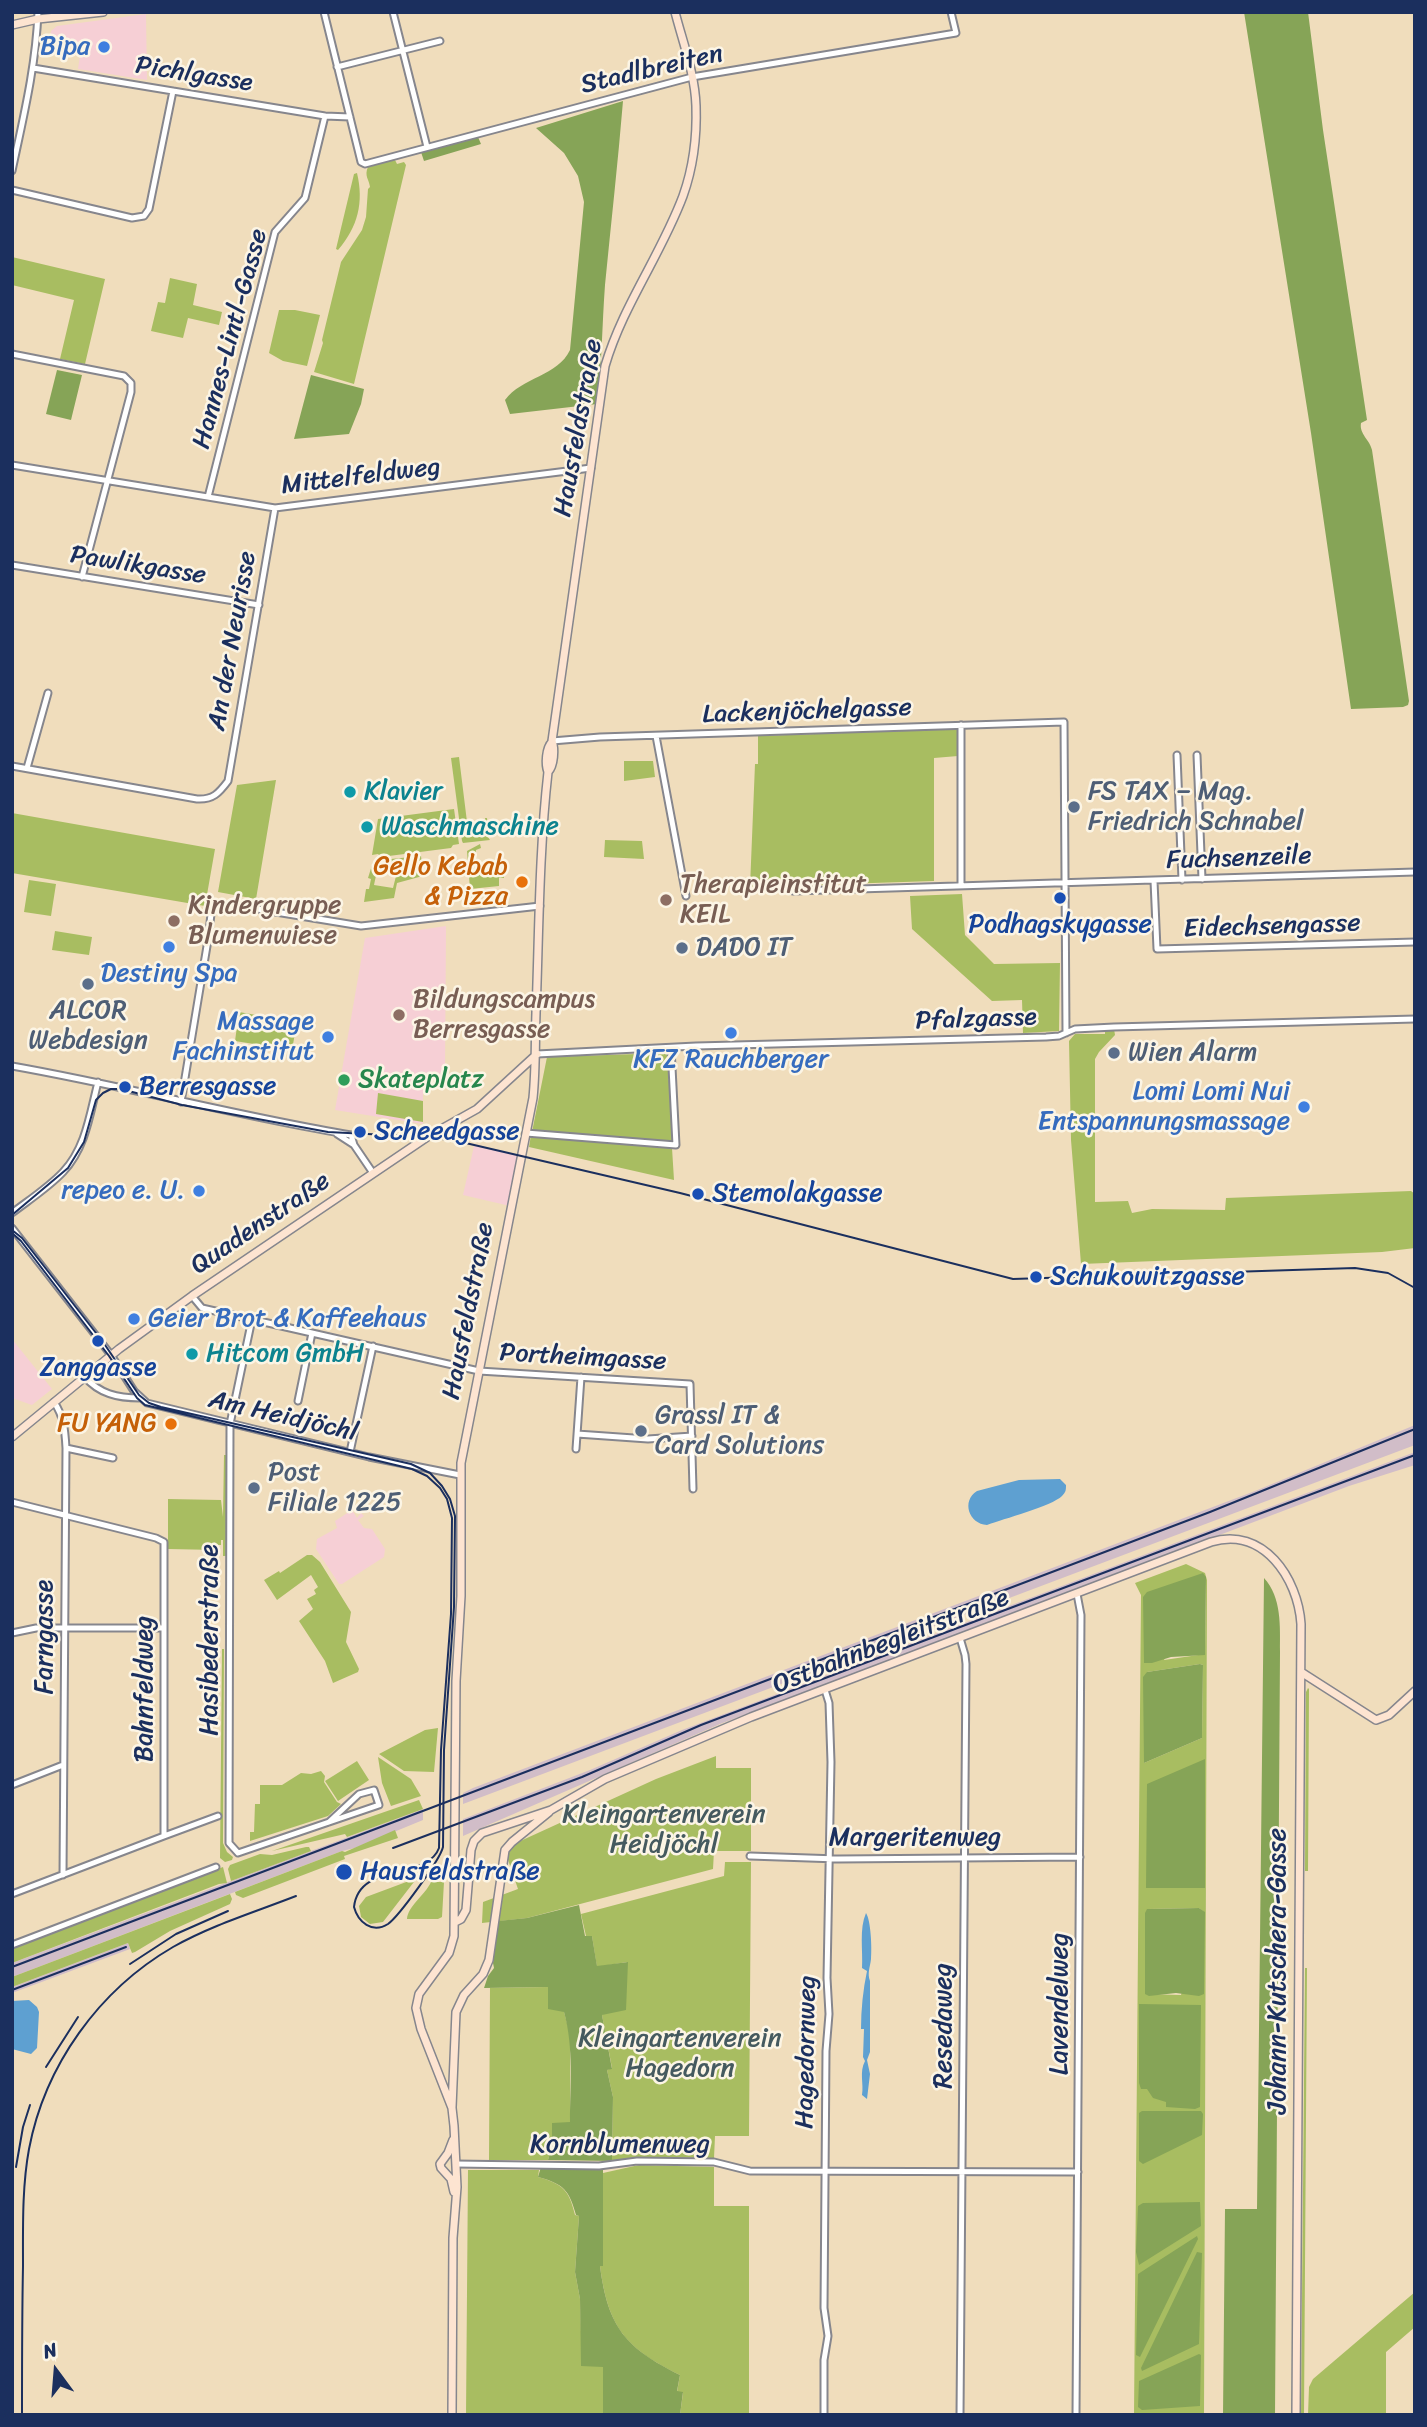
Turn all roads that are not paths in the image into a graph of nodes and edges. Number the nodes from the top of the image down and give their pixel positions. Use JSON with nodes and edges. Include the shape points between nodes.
{"nodes":[{"id":1,"x":103,"y":12,"type":"edge"},
{"id":2,"x":324,"y":12,"type":"edge"},
{"id":3,"x":393,"y":12,"type":"edge"},
{"id":4,"x":675,"y":12,"type":"edge"},
{"id":5,"x":951,"y":12,"type":"edge"},
{"id":6,"x":38,"y":15,"type":"edge"},
{"id":7,"x":12,"y":25,"type":"edge"},
{"id":8,"x":440,"y":41,"type":"dead end"},
{"id":9,"x":403,"y":50,"type":"junction"},
{"id":10,"x":337,"y":67,"type":"junction"},
{"id":11,"x":33,"y":68,"type":"junction"},
{"id":12,"x":692,"y":77,"type":"junction"},
{"id":13,"x":173,"y":91,"type":"junction"},
{"id":14,"x":325,"y":116,"type":"junction"},
{"id":15,"x":350,"y":117,"type":"junction"},
{"id":16,"x":428,"y":147,"type":"junction"},
{"id":17,"x":12,"y":171,"type":"edge"},
{"id":18,"x":12,"y":190,"type":"edge"},
{"id":19,"x":12,"y":354,"type":"edge"},
{"id":20,"x":12,"y":465,"type":"edge"},
{"id":21,"x":591,"y":468,"type":"junction"},
{"id":22,"x":109,"y":480,"type":"junction"},
{"id":23,"x":208,"y":497,"type":"junction"},
{"id":24,"x":275,"y":508,"type":"junction"},
{"id":25,"x":12,"y":565,"type":"edge"},
{"id":26,"x":82,"y":577,"type":"junction"},
{"id":27,"x":259,"y":605,"type":"junction"},
{"id":28,"x":48,"y":693,"type":"dead end"},
{"id":29,"x":961,"y":725,"type":"junction"},
{"id":30,"x":656,"y":736,"type":"junction"},
{"id":31,"x":552,"y":741,"type":"junction"},
{"id":32,"x":1177,"y":755,"type":"dead end"},
{"id":33,"x":1197,"y":755,"type":"dead end"},
{"id":34,"x":12,"y":766,"type":"edge"},
{"id":35,"x":27,"y":768,"type":"junction"},
{"id":36,"x":1415,"y":872,"type":"edge"},
{"id":37,"x":1202,"y":879,"type":"junction"},
{"id":38,"x":1182,"y":880,"type":"junction"},
{"id":39,"x":1154,"y":881,"type":"junction"},
{"id":40,"x":1065,"y":884,"type":"junction"},
{"id":41,"x":961,"y":886,"type":"junction"},
{"id":42,"x":793,"y":891,"type":"dead end"},
{"id":43,"x":685,"y":897,"type":"dead end"},
{"id":44,"x":540,"y":905,"type":"junction"},
{"id":45,"x":1415,"y":942,"type":"edge"},
{"id":46,"x":1415,"y":1019,"type":"edge"},
{"id":47,"x":1066,"y":1033,"type":"junction"},
{"id":48,"x":671,"y":1048,"type":"junction"},
{"id":49,"x":537,"y":1054,"type":"junction"},
{"id":50,"x":12,"y":1066,"type":"edge"},
{"id":51,"x":99,"y":1082,"type":"junction"},
{"id":52,"x":181,"y":1102,"type":"junction"},
{"id":53,"x":526,"y":1133,"type":"junction"},
{"id":54,"x":373,"y":1173,"type":"junction"},
{"id":55,"x":12,"y":1213,"type":"edge"},
{"id":56,"x":12,"y":1228,"type":"edge"},
{"id":57,"x":192,"y":1296,"type":"junction"},
{"id":58,"x":253,"y":1319,"type":"junction"},
{"id":59,"x":312,"y":1333,"type":"junction"},
{"id":60,"x":373,"y":1346,"type":"junction"},
{"id":61,"x":111,"y":1355,"type":"junction"},
{"id":62,"x":479,"y":1371,"type":"junction"},
{"id":63,"x":84,"y":1376,"type":"junction"},
{"id":64,"x":580,"y":1377,"type":"junction"},
{"id":65,"x":140,"y":1398,"type":"junction"},
{"id":66,"x":298,"y":1401,"type":"dead end"},
{"id":67,"x":54,"y":1402,"type":"junction"},
{"id":68,"x":230,"y":1424,"type":"junction"},
{"id":69,"x":13,"y":1434,"type":"edge"},
{"id":70,"x":577,"y":1434,"type":"junction"},
{"id":71,"x":692,"y":1436,"type":"junction"},
{"id":72,"x":66,"y":1448,"type":"junction"},
{"id":73,"x":576,"y":1449,"type":"dead end"},
{"id":74,"x":350,"y":1452,"type":"junction"},
{"id":75,"x":113,"y":1458,"type":"dead end"},
{"id":76,"x":460,"y":1475,"type":"junction"},
{"id":77,"x":693,"y":1489,"type":"dead end"},
{"id":78,"x":12,"y":1502,"type":"edge"},
{"id":79,"x":65,"y":1515,"type":"junction"},
{"id":80,"x":1254,"y":1545,"type":"joint"},
{"id":81,"x":1076,"y":1594,"type":"junction"},
{"id":82,"x":64,"y":1627,"type":"junction"},
{"id":83,"x":164,"y":1628,"type":"junction"},
{"id":84,"x":12,"y":1633,"type":"edge"},
{"id":85,"x":960,"y":1639,"type":"junction"},
{"id":86,"x":1301,"y":1672,"type":"junction"},
{"id":87,"x":825,"y":1690,"type":"junction"},
{"id":88,"x":1415,"y":1691,"type":"edge"},
{"id":89,"x":63,"y":1765,"type":"junction"},
{"id":90,"x":12,"y":1785,"type":"edge"},
{"id":91,"x":551,"y":1810,"type":"junction"},
{"id":92,"x":218,"y":1816,"type":"dead end"},
{"id":93,"x":329,"y":1822,"type":"junction"},
{"id":94,"x":164,"y":1836,"type":"junction"},
{"id":95,"x":750,"y":1856,"type":"dead end"},
{"id":96,"x":828,"y":1857,"type":"junction"},
{"id":97,"x":965,"y":1857,"type":"junction"},
{"id":98,"x":1080,"y":1857,"type":"junction"},
{"id":99,"x":216,"y":1867,"type":"dead end"},
{"id":100,"x":62,"y":1875,"type":"junction"},
{"id":101,"x":12,"y":1894,"type":"edge"},
{"id":102,"x":455,"y":1923,"type":"junction"},
{"id":103,"x":12,"y":1945,"type":"edge"},
{"id":104,"x":452,"y":2108,"type":"junction"},
{"id":105,"x":454,"y":2136,"type":"junction"},
{"id":106,"x":446,"y":2156,"type":"junction"},
{"id":107,"x":453,"y":2166,"type":"junction"},
{"id":108,"x":825,"y":2171,"type":"junction"},
{"id":109,"x":963,"y":2171,"type":"junction"},
{"id":110,"x":1078,"y":2172,"type":"junction"},
{"id":111,"x":452,"y":2415,"type":"edge"},
{"id":112,"x":824,"y":2415,"type":"edge"},
{"id":113,"x":961,"y":2415,"type":"edge"},
{"id":114,"x":1076,"y":2415,"type":"edge"},
{"id":115,"x":1296,"y":2415,"type":"edge"}],
"edges":[{"from":1,"to":6,"type":"street"},
{"from":2,"to":10,"type":"street"},
{"from":3,"to":9,"type":"street"},
{"from":4,"to":12,"type":"street","name":"Hausfeldstraße"},
{"from":5,"to":12,"type":"street","name":"Stadlbreiten","via":[[956,33]]},
{"from":6,"to":7,"type":"street"},
{"from":6,"to":11,"type":"street"},
{"from":8,"to":9,"type":"street"},
{"from":9,"to":10,"type":"street"},
{"from":9,"to":16,"type":"street"},
{"from":10,"to":15,"type":"street"},
{"from":11,"to":13,"type":"street","name":"Pichlgasse"},
{"from":11,"to":17,"type":"street"},
{"from":12,"to":16,"type":"street","name":"Stadlbreiten"},
{"from":12,"to":21,"type":"street","name":"Hausfeldstraße","via":[[695,132],[688,180],[613,340]]},
{"from":13,"to":14,"type":"street","name":"Pichlgasse"},
{"from":13,"to":18,"type":"street","via":[[149,209],[142,217]]},
{"from":14,"to":15,"type":"street","name":"Pichlgasse"},
{"from":14,"to":23,"type":"street","name":"Hannes-Lintl-Gasse","via":[[305,198],[275,232]]},
{"from":15,"to":16,"type":"street","name":"Stadlbreiten","via":[[365,164]]},
{"from":19,"to":22,"type":"street","via":[[124,376],[130,381]]},
{"from":20,"to":22,"type":"street","name":"Mittelfeldweg"},
{"from":21,"to":24,"type":"street","name":"Mittelfeldweg"},
{"from":21,"to":31,"type":"street","name":"Hausfeldstraße"},
{"from":22,"to":23,"type":"street","name":"Mittelfeldweg"},
{"from":22,"to":26,"type":"street"},
{"from":23,"to":24,"type":"street","name":"Mittelfeldweg"},
{"from":24,"to":27,"type":"street","name":"An der Neurisse"},
{"from":25,"to":26,"type":"street","name":"Pawlikgasse"},
{"from":26,"to":27,"type":"street","name":"Pawlikgasse"},
{"from":27,"to":35,"type":"street","name":"An der Neurisse","via":[[228,781],[219,793],[197,799]]},
{"from":28,"to":35,"type":"street"},
{"from":29,"to":30,"type":"street","name":"Lackenjöchelgasse"},
{"from":29,"to":40,"type":"street","name":"Lackenjöchelgasse","via":[[1064,722]]},
{"from":29,"to":41,"type":"street"},
{"from":30,"to":31,"type":"street","name":"Lackenjöchelgasse"},
{"from":30,"to":43,"type":"street"},
{"from":31,"to":44,"type":"street","name":"Hausfeldstraße"},
{"from":32,"to":38,"type":"street"},
{"from":33,"to":37,"type":"street"},
{"from":34,"to":35,"type":"street"},
{"from":36,"to":37,"type":"street","name":"Fuchsenzeile"},
{"from":37,"to":38,"type":"street","name":"Fuchsenzeile"},
{"from":38,"to":39,"type":"street","name":"Fuchsenzeile"},
{"from":39,"to":40,"type":"street","name":"Fuchsenzeile"},
{"from":39,"to":45,"type":"street","name":"Eidechsengasse","via":[[1157,949]]},
{"from":40,"to":41,"type":"street"},
{"from":40,"to":47,"type":"street"},
{"from":41,"to":42,"type":"street"},
{"from":44,"to":49,"type":"street","name":"Hausfeldstraße"},
{"from":44,"to":52,"type":"street","via":[[360,926],[216,906],[210,917]]},
{"from":46,"to":47,"type":"street","name":"Pfalzgasse","via":[[1114,1027]]},
{"from":47,"to":48,"type":"street","name":"Pfalzgasse"},
{"from":48,"to":49,"type":"street","name":"Pfalzgasse"},
{"from":48,"to":53,"type":"street","via":[[676,1145]]},
{"from":49,"to":53,"type":"street","name":"Hausfeldstraße"},
{"from":49,"to":54,"type":"street","name":"Quadenstraße","via":[[477,1109]]},
{"from":50,"to":51,"type":"street"},
{"from":51,"to":52,"type":"street"},
{"from":51,"to":55,"type":"street","via":[[76,1155],[58,1177]]},
{"from":52,"to":54,"type":"street","via":[[351,1135]]},
{"from":53,"to":62,"type":"street","name":"Hausfeldstraße"},
{"from":54,"to":57,"type":"street","name":"Quadenstraße"},
{"from":56,"to":61,"type":"street"},
{"from":57,"to":58,"type":"street","name":"Portheimgasse","via":[[202,1308]]},
{"from":57,"to":61,"type":"street","name":"Quadenstraße"},
{"from":58,"to":59,"type":"street","name":"Portheimgasse"},
{"from":58,"to":68,"type":"street","name":"Hasibederstraße"},
{"from":59,"to":60,"type":"street","name":"Portheimgasse"},
{"from":59,"to":66,"type":"street"},
{"from":60,"to":62,"type":"street","name":"Portheimgasse"},
{"from":60,"to":74,"type":"street"},
{"from":61,"to":63,"type":"street","name":"Quadenstraße"},
{"from":61,"to":65,"type":"street"},
{"from":62,"to":64,"type":"street","name":"Portheimgasse"},
{"from":62,"to":76,"type":"street","name":"Hausfeldstraße"},
{"from":63,"to":65,"type":"street","name":"Am Heidjöchl","via":[[99,1392]]},
{"from":63,"to":67,"type":"street","name":"Quadenstraße"},
{"from":64,"to":70,"type":"street"},
{"from":64,"to":71,"type":"street","name":"Portheimgasse","via":[[690,1384]]},
{"from":65,"to":68,"type":"street","name":"Am Heidjöchl","via":[[152,1406]]},
{"from":67,"to":69,"type":"street","name":"Quadenstraße"},
{"from":67,"to":72,"type":"street","name":"Farngasse","via":[[62,1413]]},
{"from":68,"to":74,"type":"street","name":"Am Heidjöchl"},
{"from":68,"to":93,"type":"street","name":"Hasibederstraße","via":[[229,1843],[238,1853]]},
{"from":70,"to":71,"type":"street","via":[[648,1439]]},
{"from":70,"to":73,"type":"street"},
{"from":71,"to":77,"type":"street"},
{"from":72,"to":75,"type":"street"},
{"from":72,"to":79,"type":"street","name":"Farngasse"},
{"from":74,"to":76,"type":"street","name":"Am Heidjöchl"},
{"from":76,"to":102,"type":"street","name":"Hausfeldstraße"},
{"from":78,"to":79,"type":"street"},
{"from":79,"to":82,"type":"street","name":"Farngasse"},
{"from":79,"to":83,"type":"street","name":"Bahnfeldweg","via":[[164,1542]]},
{"from":80,"to":81,"type":"street","name":"Ostbahnbegleitstraße","via":[[1219,1539]]},
{"from":80,"to":86,"type":"street","name":"Johann-Kutschera-Gasse","via":[[1270,1555],[1295,1589],[1300,1606]]},
{"from":81,"to":85,"type":"street","name":"Ostbahnbegleitstraße"},
{"from":81,"to":98,"type":"street","name":"Lavendelweg","via":[[1081,1615]]},
{"from":82,"to":83,"type":"street"},
{"from":82,"to":84,"type":"street"},
{"from":82,"to":89,"type":"street","name":"Farngasse"},
{"from":83,"to":94,"type":"street","name":"Bahnfeldweg"},
{"from":85,"to":87,"type":"street","name":"Ostbahnbegleitstraße"},
{"from":85,"to":97,"type":"street","name":"Resedaweg","via":[[965,1655]]},
{"from":86,"to":88,"type":"street","via":[[1376,1720],[1389,1715]]},
{"from":86,"to":115,"type":"street","name":"Johann-Kutschera-Gasse"},
{"from":87,"to":91,"type":"street","name":"Ostbahnbegleitstraße","via":[[656,1756]]},
{"from":87,"to":96,"type":"street","name":"Hagedornweg","via":[[831,1761]]},
{"from":89,"to":90,"type":"street"},
{"from":89,"to":100,"type":"street","name":"Farngasse"},
{"from":91,"to":102,"type":"street","name":"Ostbahnbegleitstraße","via":[[477,1837],[471,1850],[467,1907]]},
{"from":91,"to":104,"type":"street","name":"Ostbahnbegleitstraße","via":[[505,1850],[489,1960],[456,2012]]},
{"from":92,"to":94,"type":"street"},
{"from":93,"to":93,"type":"street","via":[[379,1805],[374,1790],[359,1794]]},
{"from":94,"to":100,"type":"street"},
{"from":95,"to":96,"type":"street","name":"Margeritenweg"},
{"from":96,"to":97,"type":"street","name":"Margeritenweg"},
{"from":96,"to":108,"type":"street","name":"Hagedornweg"},
{"from":97,"to":98,"type":"street","name":"Margeritenweg"},
{"from":97,"to":109,"type":"street","name":"Resedaweg"},
{"from":98,"to":110,"type":"street","name":"Lavendelweg"},
{"from":99,"to":103,"type":"street"},
{"from":100,"to":101,"type":"street"},
{"from":102,"to":104,"type":"street","name":"Hausfeldstraße","via":[[449,1952],[416,2001],[421,2029]]},
{"from":104,"to":105,"type":"street","name":"Hausfeldstraße"},
{"from":105,"to":106,"type":"street","name":"Hausfeldstraße"},
{"from":105,"to":107,"type":"street","name":"Hausfeldstraße"},
{"from":106,"to":107,"type":"street"},
{"from":106,"to":107,"type":"street","name":"Hausfeldstraße","via":[[440,2166]]},
{"from":107,"to":108,"type":"street","name":"Kornblumenweg","via":[[714,2162],[750,2171]]},
{"from":107,"to":111,"type":"street","name":"Hausfeldstraße","via":[[457,2187]]},
{"from":108,"to":109,"type":"street","name":"Kornblumenweg"},
{"from":108,"to":112,"type":"street","name":"Hagedornweg","via":[[824,2315],[828,2336]]},
{"from":109,"to":110,"type":"street","name":"Kornblumenweg"},
{"from":109,"to":113,"type":"street","name":"Resedaweg"},
{"from":110,"to":114,"type":"street","name":"Lavendelweg"}]}
